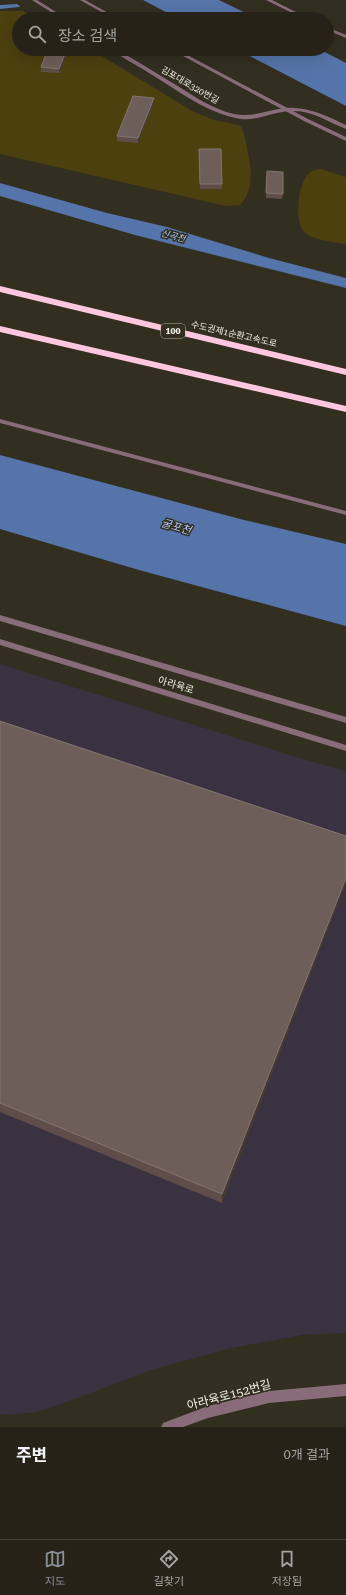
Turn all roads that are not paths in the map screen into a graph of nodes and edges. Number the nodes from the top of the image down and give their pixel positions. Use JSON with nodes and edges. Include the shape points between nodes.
{"nodes":[{"id":1,"x":34,"y":0,"type":"edge"},
{"id":2,"x":82,"y":0,"type":"edge"},
{"id":3,"x":268,"y":0,"type":"edge"},
{"id":4,"x":53,"y":12,"type":"edge"},
{"id":5,"x":104,"y":12,"type":"edge"},
{"id":6,"x":293,"y":12,"type":"edge"},
{"id":7,"x":334,"y":31,"type":"edge"},
{"id":8,"x":346,"y":37,"type":"edge"},
{"id":9,"x":125,"y":56,"type":"edge"},
{"id":10,"x":185,"y":56,"type":"edge"},
{"id":11,"x":346,"y":127,"type":"edge"},
{"id":12,"x":346,"y":139,"type":"edge"},
{"id":13,"x":0,"y":288,"type":"edge"},
{"id":14,"x":0,"y":329,"type":"edge"},
{"id":15,"x":346,"y":372,"type":"edge"},
{"id":16,"x":346,"y":410,"type":"edge"},
{"id":17,"x":0,"y":421,"type":"edge"},
{"id":18,"x":346,"y":513,"type":"edge"},
{"id":19,"x":0,"y":618,"type":"edge"},
{"id":20,"x":0,"y":642,"type":"edge"},
{"id":21,"x":346,"y":720,"type":"edge"},
{"id":22,"x":346,"y":748,"type":"edge"},
{"id":23,"x":346,"y":1390,"type":"edge"},
{"id":24,"x":167,"y":1427,"type":"edge"}],
"edges":[{"from":1,"to":4,"type":"street"},
{"from":2,"to":5,"type":"street"},
{"from":3,"to":6,"type":"street"},
{"from":7,"to":8,"type":"street"},
{"from":9,"to":11,"type":"street","name":"김포대로320번길","via":[[197,100],[228,114],[257,117],[301,109],[314,112]]},
{"from":10,"to":12,"type":"street"},
{"from":13,"to":15,"type":"highway","name":"수도권제1순환고속도로","number":"100"},
{"from":14,"to":16,"type":"highway"},
{"from":17,"to":18,"type":"street"},
{"from":19,"to":21,"type":"street","name":"아라육로"},
{"from":20,"to":22,"type":"street","name":"아라육로"},
{"from":23,"to":24,"type":"street","name":"아라육로152번길","via":[[269,1396],[208,1412]]}]}
